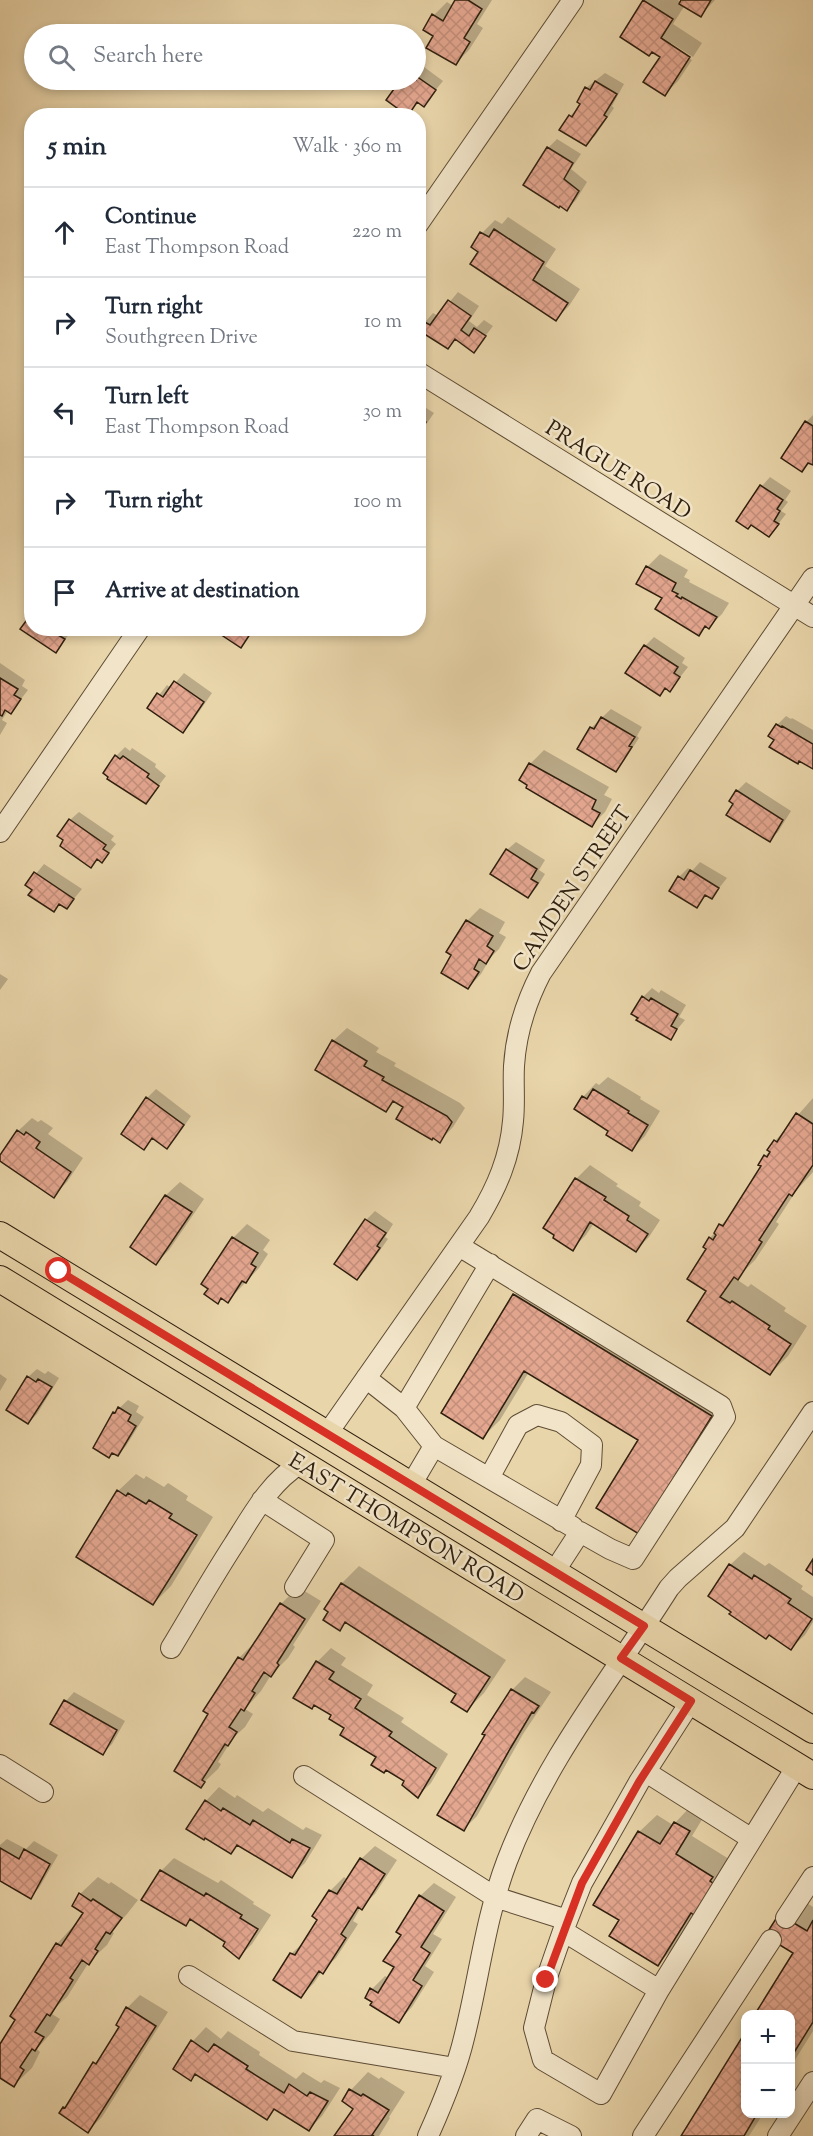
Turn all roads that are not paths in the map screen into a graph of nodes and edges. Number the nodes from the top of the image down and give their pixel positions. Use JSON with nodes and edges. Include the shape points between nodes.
{"nodes":[{"id":1,"x":573,"y":0,"type":"edge"},
{"id":2,"x":426,"y":212,"type":"edge"},
{"id":3,"x":426,"y":377,"type":"edge"},
{"id":4,"x":813,"y":578,"type":"edge"},
{"id":5,"x":794,"y":606,"type":"junction"},
{"id":6,"x":813,"y":617,"type":"edge"},
{"id":7,"x":135,"y":636,"type":"edge"},
{"id":8,"x":0,"y":832,"type":"edge"},
{"id":9,"x":0,"y":1235,"type":"edge"},
{"id":10,"x":459,"y":1246,"type":"junction"},
{"id":11,"x":490,"y":1264,"type":"junction"},
{"id":12,"x":0,"y":1279,"type":"edge"},
{"id":13,"x":366,"y":1378,"type":"junction"},
{"id":14,"x":404,"y":1408,"type":"junction"},
{"id":15,"x":813,"y":1412,"type":"edge"},
{"id":16,"x":327,"y":1434,"type":"junction"},
{"id":17,"x":434,"y":1446,"type":"junction"},
{"id":18,"x":301,"y":1463,"type":"junction"},
{"id":19,"x":489,"y":1478,"type":"junction"},
{"id":20,"x":411,"y":1485,"type":"junction"},
{"id":21,"x":262,"y":1500,"type":"junction"},
{"id":22,"x":561,"y":1521,"type":"junction"},
{"id":23,"x":580,"y":1532,"type":"junction"},
{"id":24,"x":554,"y":1572,"type":"junction"},
{"id":25,"x":295,"y":1587,"type":"dead end"},
{"id":26,"x":632,"y":1644,"type":"junction"},
{"id":27,"x":171,"y":1648,"type":"dead end"},
{"id":28,"x":691,"y":1701,"type":"junction"},
{"id":29,"x":813,"y":1730,"type":"edge"},
{"id":30,"x":0,"y":1765,"type":"edge"},
{"id":31,"x":805,"y":1771,"type":"edge"},
{"id":32,"x":646,"y":1772,"type":"junction"},
{"id":33,"x":304,"y":1776,"type":"dead end"},
{"id":34,"x":43,"y":1791,"type":"dead end"},
{"id":35,"x":752,"y":1839,"type":"junction"},
{"id":36,"x":813,"y":1877,"type":"edge"},
{"id":37,"x":495,"y":1897,"type":"junction"},
{"id":38,"x":786,"y":1918,"type":"dead end"},
{"id":39,"x":565,"y":1925,"type":"junction"},
{"id":40,"x":771,"y":1940,"type":"dead end"},
{"id":41,"x":189,"y":1976,"type":"dead end"},
{"id":42,"x":659,"y":1990,"type":"junction"},
{"id":43,"x":455,"y":2068,"type":"junction"},
{"id":44,"x":813,"y":2082,"type":"edge"},
{"id":45,"x":428,"y":2136,"type":"edge"},
{"id":46,"x":526,"y":2136,"type":"edge"},
{"id":47,"x":571,"y":2136,"type":"edge"},
{"id":48,"x":643,"y":2136,"type":"edge"},
{"id":49,"x":778,"y":2136,"type":"edge"}],
"edges":[{"from":1,"to":2,"type":"street"},
{"from":3,"to":5,"type":"street","name":"PRAGUE ROAD"},
{"from":4,"to":5,"type":"street","name":"CAMDEN STREET"},
{"from":5,"to":6,"type":"street","name":"PRAGUE ROAD"},
{"from":5,"to":10,"type":"street","name":"CAMDEN STREET","via":[[541,972],[516,1041],[513,1122],[507,1155],[492,1196]]},
{"from":7,"to":8,"type":"street"},
{"from":9,"to":16,"type":"main road","name":"EAST THOMPSON ROAD"},
{"from":10,"to":11,"type":"street"},
{"from":10,"to":13,"type":"street","name":"CAMDEN STREET"},
{"from":11,"to":14,"type":"street"},
{"from":11,"to":23,"type":"street","via":[[721,1406],[725,1417],[633,1559]]},
{"from":12,"to":18,"type":"main road","name":"EAST THOMPSON ROAD"},
{"from":13,"to":14,"type":"street"},
{"from":13,"to":16,"type":"street","name":"CAMDEN STREET"},
{"from":14,"to":17,"type":"street"},
{"from":15,"to":26,"type":"street","via":[[735,1528],[678,1578]]},
{"from":16,"to":18,"type":"main road"},
{"from":16,"to":20,"type":"main road","name":"EAST THOMPSON ROAD"},
{"from":17,"to":19,"type":"street"},
{"from":17,"to":20,"type":"street"},
{"from":18,"to":21,"type":"street","via":[[286,1472]]},
{"from":18,"to":26,"type":"main road","name":"EAST THOMPSON ROAD"},
{"from":19,"to":22,"type":"street"},
{"from":19,"to":22,"type":"street","via":[[518,1425],[537,1415],[561,1422],[592,1445],[591,1465]]},
{"from":20,"to":24,"type":"main road","name":"EAST THOMPSON ROAD"},
{"from":21,"to":25,"type":"street","via":[[324,1540]]},
{"from":21,"to":27,"type":"street"},
{"from":22,"to":23,"type":"street"},
{"from":23,"to":24,"type":"street"},
{"from":24,"to":26,"type":"main road","name":"EAST THOMPSON ROAD"},
{"from":26,"to":28,"type":"main road","name":"EAST THOMPSON ROAD"},
{"from":26,"to":29,"type":"main road","name":"EAST THOMPSON ROAD"},
{"from":26,"to":37,"type":"street","via":[[540,1788]]},
{"from":28,"to":31,"type":"main road","name":"EAST THOMPSON ROAD"},
{"from":28,"to":32,"type":"street"},
{"from":30,"to":34,"type":"street"},
{"from":31,"to":35,"type":"street"},
{"from":32,"to":35,"type":"street"},
{"from":32,"to":39,"type":"street","via":[[582,1883]]},
{"from":33,"to":37,"type":"street"},
{"from":35,"to":42,"type":"street"},
{"from":36,"to":38,"type":"street"},
{"from":37,"to":39,"type":"street"},
{"from":37,"to":43,"type":"street"},
{"from":39,"to":42,"type":"street"},
{"from":39,"to":42,"type":"street","via":[[534,2028],[543,2060],[601,2094]]},
{"from":40,"to":48,"type":"street"},
{"from":41,"to":43,"type":"street","via":[[293,2041]]},
{"from":43,"to":45,"type":"street"},
{"from":44,"to":49,"type":"street"},
{"from":46,"to":47,"type":"street","via":[[537,2119]]}]}
